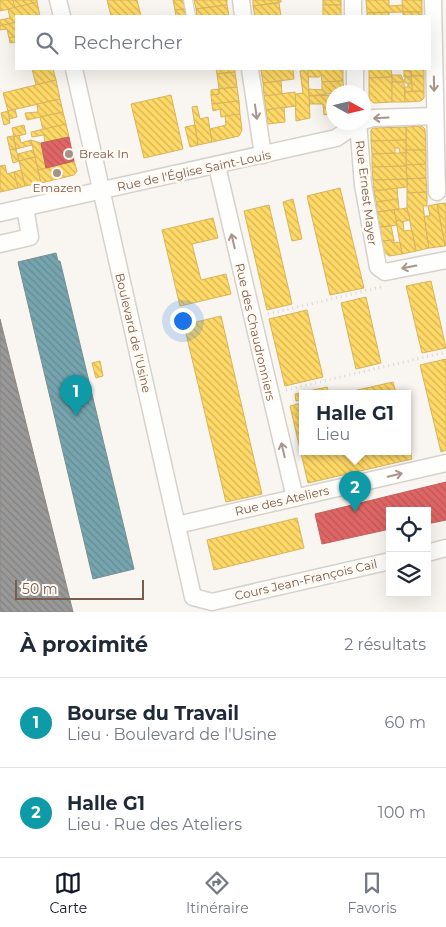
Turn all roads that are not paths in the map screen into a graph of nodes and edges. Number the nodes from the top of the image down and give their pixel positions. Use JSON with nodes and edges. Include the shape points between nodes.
{"nodes":[{"id":1,"x":58,"y":0,"type":"edge"},
{"id":2,"x":188,"y":0,"type":"edge"},
{"id":3,"x":241,"y":0,"type":"edge"},
{"id":4,"x":353,"y":0,"type":"edge"},
{"id":5,"x":433,"y":0,"type":"edge"},
{"id":6,"x":62,"y":15,"type":"edge"},
{"id":7,"x":191,"y":15,"type":"edge"},
{"id":8,"x":243,"y":15,"type":"edge"},
{"id":9,"x":353,"y":15,"type":"edge"},
{"id":10,"x":74,"y":70,"type":"edge"},
{"id":11,"x":250,"y":70,"type":"edge"},
{"id":12,"x":354,"y":70,"type":"edge"},
{"id":13,"x":355,"y":85,"type":"edge"},
{"id":14,"x":435,"y":116,"type":"junction"},
{"id":15,"x":371,"y":119,"type":"edge"},
{"id":16,"x":348,"y":130,"type":"edge"},
{"id":17,"x":361,"y":130,"type":"edge"},
{"id":18,"x":263,"y":156,"type":"junction"},
{"id":19,"x":217,"y":166,"type":"junction"},
{"id":20,"x":101,"y":191,"type":"junction"},
{"id":21,"x":437,"y":192,"type":"dead end"},
{"id":22,"x":25,"y":207,"type":"junction"},
{"id":23,"x":0,"y":213,"type":"edge"},
{"id":24,"x":0,"y":244,"type":"edge"},
{"id":25,"x":445,"y":265,"type":"edge"},
{"id":26,"x":446,"y":463,"type":"edge"},
{"id":27,"x":295,"y":498,"type":"junction"},
{"id":28,"x":177,"y":525,"type":"junction"},
{"id":29,"x":446,"y":548,"type":"edge"},
{"id":30,"x":431,"y":552,"type":"edge"},
{"id":31,"x":386,"y":562,"type":"edge"},
{"id":32,"x":193,"y":597,"type":"joint"}],
"edges":[{"from":1,"to":6,"type":"street"},
{"from":2,"to":7,"type":"lane"},
{"from":3,"to":8,"type":"street"},
{"from":4,"to":9,"type":"street"},
{"from":5,"to":14,"type":"street","one_way":true},
{"from":10,"to":20,"type":"street","name":"Boulevard de l'Usine"},
{"from":11,"to":18,"type":"street","one_way":true},
{"from":12,"to":13,"type":"street"},
{"from":14,"to":15,"type":"street","one_way":true},
{"from":14,"to":21,"type":"street"},
{"from":16,"to":18,"type":"street","name":"Rue de l'Église Saint-Louis","via":[[336,138]]},
{"from":25,"to":17,"type":"street","name":"Rue Ernest Mayer","one_way":true,"via":[[385,272],[376,263],[364,185]]},
{"from":18,"to":19,"type":"street","name":"Rue de l'Église Saint-Louis"},
{"from":19,"to":20,"type":"street","name":"Rue de l'Église Saint-Louis"},
{"from":27,"to":19,"type":"street","name":"Rue des Chaudronniers","one_way":true},
{"from":20,"to":22,"type":"street","name":"Rue de l'Église Saint-Louis"},
{"from":20,"to":28,"type":"street","name":"Boulevard de l'Usine"},
{"from":22,"to":23,"type":"street","name":"Rue de l'Église Saint-Louis"},
{"from":22,"to":24,"type":"street","via":[[30,237]]},
{"from":27,"to":26,"type":"street","name":"Rue des Ateliers","one_way":true},
{"from":27,"to":28,"type":"street","name":"Rue des Ateliers"},
{"from":28,"to":32,"type":"street","name":"Boulevard de l'Usine"},
{"from":29,"to":30,"type":"street"},
{"from":31,"to":32,"type":"street","name":"Cours Jean-François Cail","via":[[212,602]]}]}
